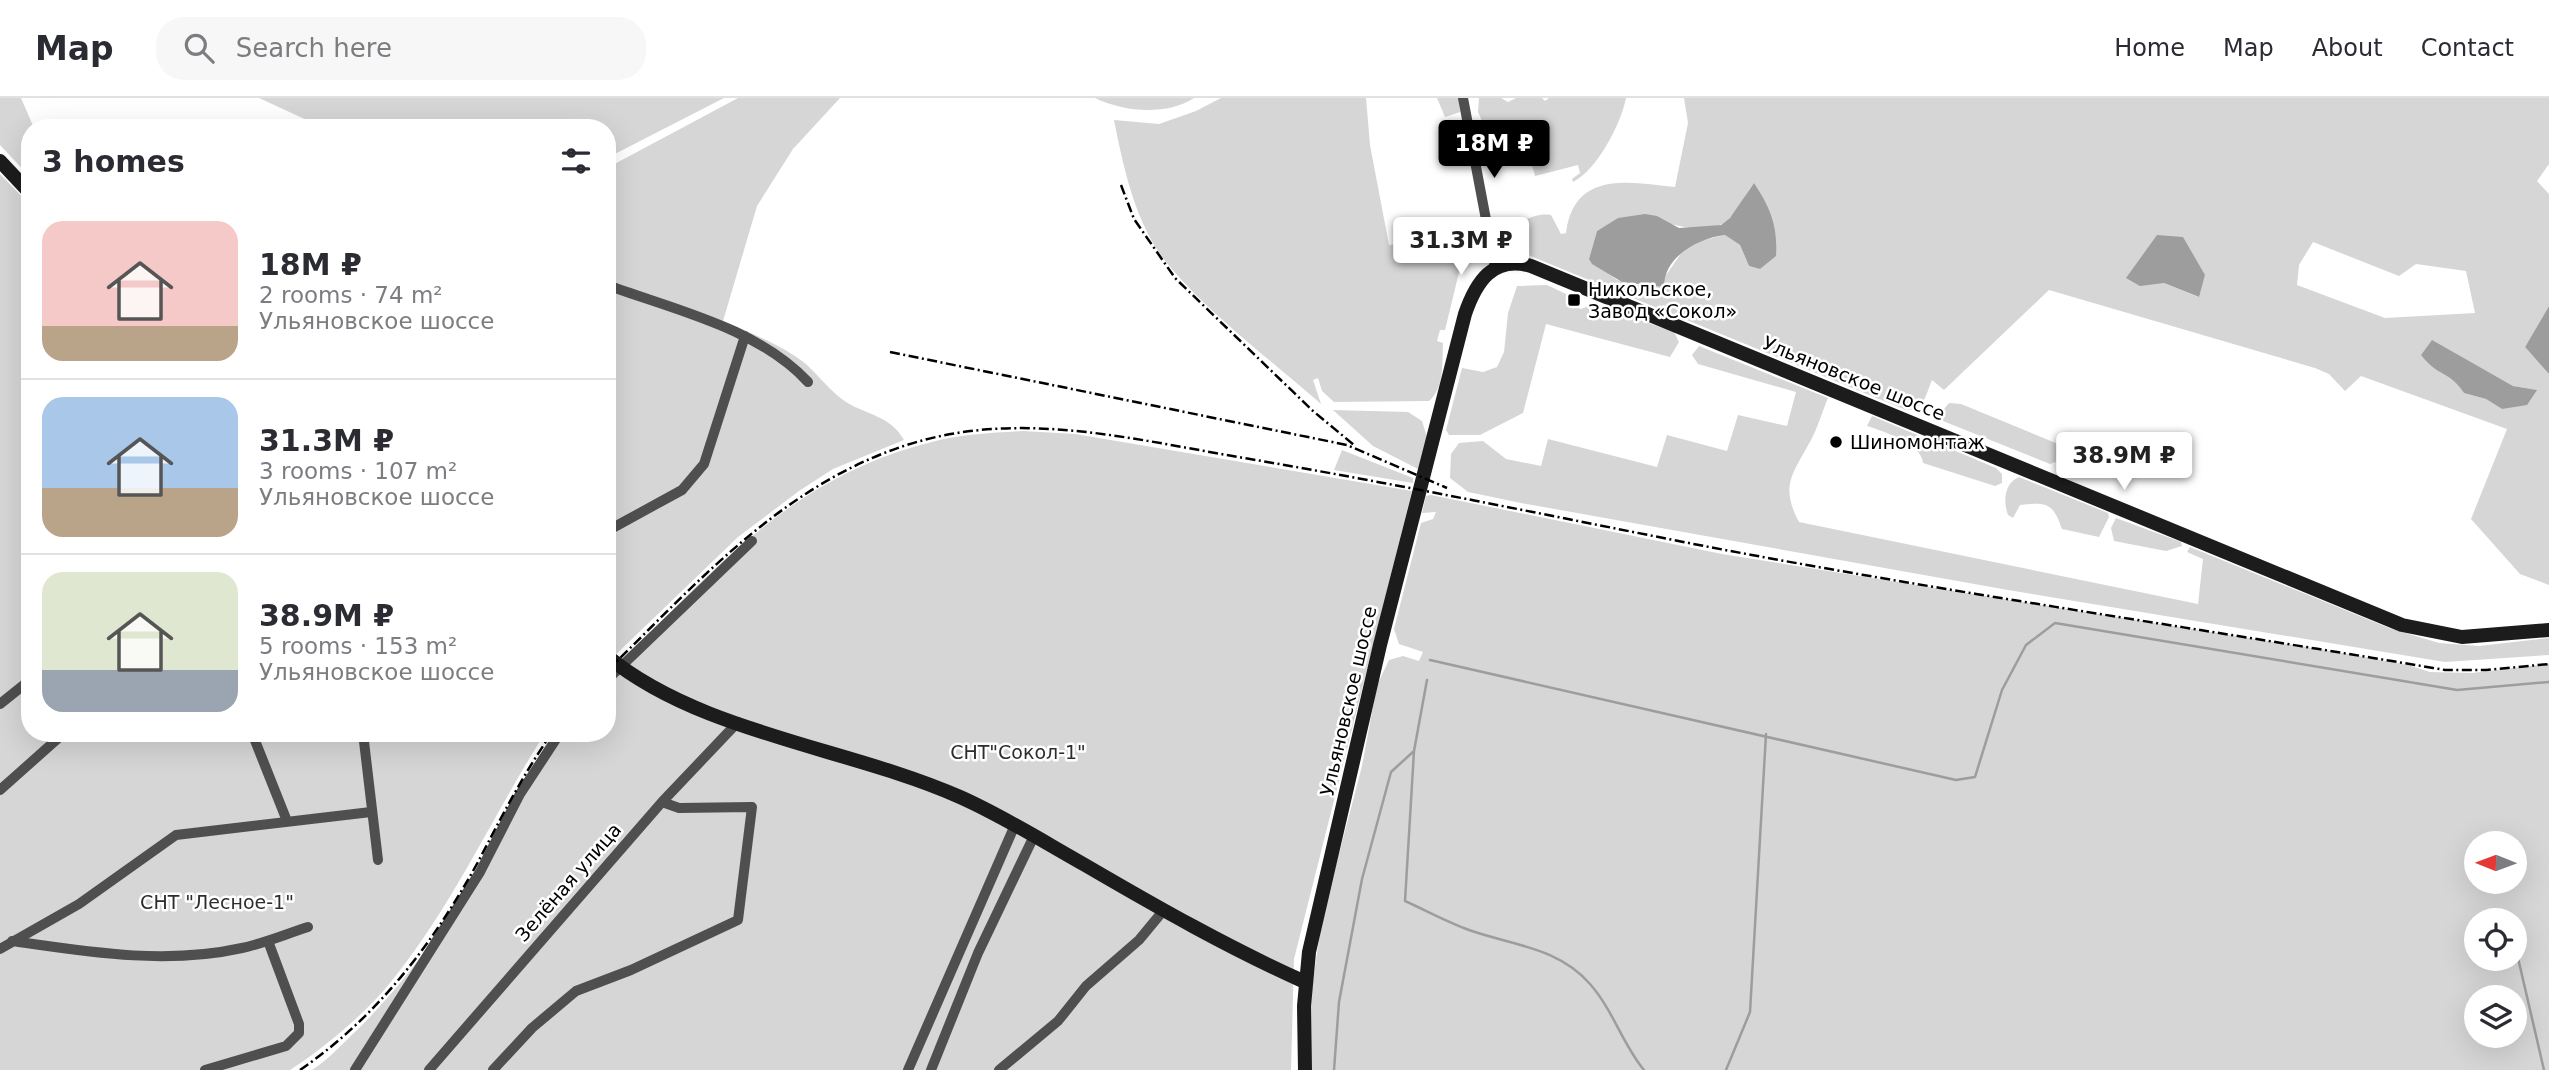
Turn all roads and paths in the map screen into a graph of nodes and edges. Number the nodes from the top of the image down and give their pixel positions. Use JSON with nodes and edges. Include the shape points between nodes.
{"nodes":[{"id":1,"x":1463,"y":98,"type":"edge"},
{"id":2,"x":0,"y":161,"type":"edge"},
{"id":3,"x":21,"y":183,"type":"edge"},
{"id":4,"x":1494,"y":267,"type":"junction"},
{"id":5,"x":616,"y":288,"type":"edge"},
{"id":6,"x":745,"y":336,"type":"junction"},
{"id":7,"x":808,"y":382,"type":"dead end"},
{"id":8,"x":616,"y":526,"type":"edge"},
{"id":9,"x":752,"y":541,"type":"dead end"},
{"id":10,"x":2549,"y":630,"type":"edge"},
{"id":11,"x":616,"y":663,"type":"edge"},
{"id":12,"x":621,"y":667,"type":"junction"},
{"id":13,"x":616,"y":672,"type":"edge"},
{"id":14,"x":21,"y":687,"type":"edge"},
{"id":15,"x":0,"y":704,"type":"edge"},
{"id":16,"x":738,"y":722,"type":"junction"},
{"id":17,"x":54,"y":742,"type":"edge"},
{"id":18,"x":255,"y":742,"type":"edge"},
{"id":19,"x":364,"y":742,"type":"edge"},
{"id":20,"x":554,"y":742,"type":"edge"},
{"id":21,"x":0,"y":790,"type":"edge"},
{"id":22,"x":662,"y":802,"type":"junction"},
{"id":23,"x":371,"y":812,"type":"junction"},
{"id":24,"x":286,"y":821,"type":"junction"},
{"id":25,"x":1015,"y":825,"type":"junction"},
{"id":26,"x":1034,"y":836,"type":"junction"},
{"id":27,"x":378,"y":860,"type":"dead end"},
{"id":28,"x":1163,"y":911,"type":"junction"},
{"id":29,"x":308,"y":927,"type":"dead end"},
{"id":30,"x":12,"y":941,"type":"junction"},
{"id":31,"x":268,"y":941,"type":"junction"},
{"id":32,"x":0,"y":949,"type":"edge"},
{"id":33,"x":1305,"y":982,"type":"junction"},
{"id":34,"x":205,"y":1070,"type":"edge"},
{"id":35,"x":355,"y":1070,"type":"edge"},
{"id":36,"x":429,"y":1070,"type":"edge"},
{"id":37,"x":493,"y":1070,"type":"edge"},
{"id":38,"x":908,"y":1070,"type":"edge"},
{"id":39,"x":931,"y":1070,"type":"edge"},
{"id":40,"x":999,"y":1070,"type":"edge"},
{"id":41,"x":1305,"y":1070,"type":"edge"}],
"edges":[{"from":1,"to":4,"type":"street"},
{"from":2,"to":3,"type":"main road"},
{"from":4,"to":10,"type":"main road","name":"Ульяновское шоссе","via":[[1512,262],[1531,266],[2402,625],[2462,637]]},
{"from":4,"to":33,"type":"main road","name":"Ульяновское шоссе","via":[[1477,284],[1465,314],[1380,645]]},
{"from":5,"to":6,"type":"street"},
{"from":6,"to":7,"type":"street","via":[[793,365]]},
{"from":6,"to":8,"type":"street","via":[[704,464],[682,490]]},
{"from":9,"to":12,"type":"street"},
{"from":11,"to":12,"type":"main road"},
{"from":12,"to":13,"type":"street"},
{"from":12,"to":16,"type":"main road","via":[[644,683]]},
{"from":14,"to":15,"type":"street"},
{"from":16,"to":22,"type":"street","name":"Зелёная улица"},
{"from":16,"to":25,"type":"main road","via":[[923,781]]},
{"from":17,"to":21,"type":"street"},
{"from":18,"to":24,"type":"street"},
{"from":19,"to":23,"type":"street"},
{"from":20,"to":35,"type":"street","via":[[480,872]]},
{"from":22,"to":36,"type":"street","name":"Зелёная улица"},
{"from":22,"to":37,"type":"street","via":[[679,808],[752,807],[738,920],[576,991],[532,1028]]},
{"from":23,"to":24,"type":"street"},
{"from":23,"to":27,"type":"street"},
{"from":24,"to":30,"type":"street","via":[[176,835],[79,904]]},
{"from":25,"to":26,"type":"main road"},
{"from":25,"to":38,"type":"street"},
{"from":26,"to":28,"type":"main road"},
{"from":26,"to":39,"type":"street","via":[[978,953]]},
{"from":28,"to":33,"type":"main road"},
{"from":28,"to":40,"type":"street","via":[[1139,940],[1086,986],[1058,1021]]},
{"from":29,"to":31,"type":"street"},
{"from":30,"to":31,"type":"street","via":[[170,957],[213,954]]},
{"from":30,"to":32,"type":"street"},
{"from":31,"to":34,"type":"street","via":[[299,1032],[286,1046]]},
{"from":33,"to":41,"type":"main road","name":"Ульяновское шоссе"}]}
